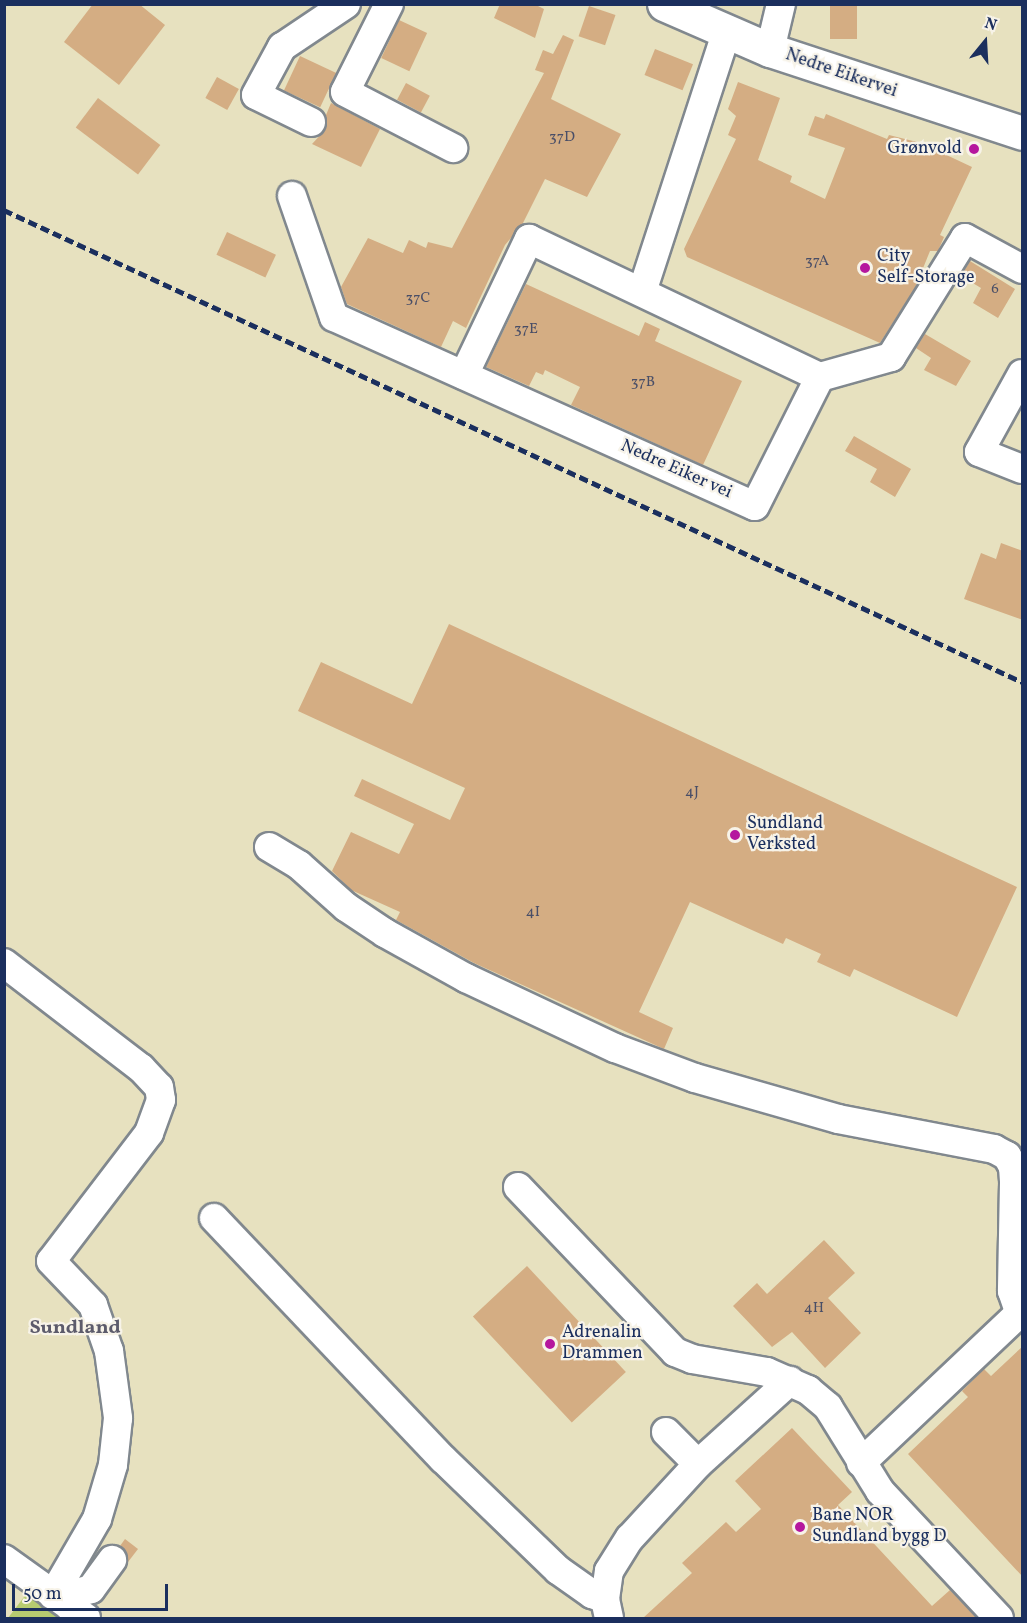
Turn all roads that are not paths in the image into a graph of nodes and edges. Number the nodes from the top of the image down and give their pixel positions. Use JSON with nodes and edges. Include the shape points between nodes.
{"nodes":[{"id":1,"x":346,"y":4,"type":"edge"},
{"id":2,"x":389,"y":4,"type":"edge"},
{"id":3,"x":664,"y":4,"type":"edge"},
{"id":4,"x":781,"y":4,"type":"edge"},
{"id":5,"x":726,"y":33,"type":"junction"},
{"id":6,"x":770,"y":50,"type":"junction"},
{"id":7,"x":311,"y":122,"type":"dead end"},
{"id":8,"x":1023,"y":132,"type":"edge"},
{"id":9,"x":453,"y":148,"type":"dead end"},
{"id":10,"x":292,"y":196,"type":"dead end"},
{"id":11,"x":1023,"y":270,"type":"edge"},
{"id":12,"x":642,"y":292,"type":"junction"},
{"id":13,"x":1023,"y":374,"type":"edge"},
{"id":14,"x":464,"y":375,"type":"junction"},
{"id":15,"x":820,"y":377,"type":"junction"},
{"id":16,"x":1023,"y":469,"type":"edge"},
{"id":17,"x":269,"y":847,"type":"dead end"},
{"id":18,"x":4,"y":963,"type":"edge"},
{"id":19,"x":518,"y":1187,"type":"dead end"},
{"id":20,"x":214,"y":1218,"type":"dead end"},
{"id":21,"x":1021,"y":1313,"type":"edge"},
{"id":22,"x":790,"y":1381,"type":"junction"},
{"id":23,"x":666,"y":1432,"type":"dead end"},
{"id":24,"x":861,"y":1463,"type":"junction"},
{"id":25,"x":698,"y":1464,"type":"junction"},
{"id":26,"x":4,"y":1559,"type":"edge"},
{"id":27,"x":112,"y":1560,"type":"dead end"},
{"id":28,"x":69,"y":1607,"type":"edge"},
{"id":29,"x":607,"y":1609,"type":"edge"},
{"id":30,"x":999,"y":1618,"type":"edge"}],
"edges":[{"from":1,"to":7,"type":"street","via":[[282,47],[256,95]]},
{"from":2,"to":9,"type":"street","via":[[345,92]]},
{"from":3,"to":5,"type":"main road","name":"Nedre Eikervei"},
{"from":4,"to":6,"type":"street"},
{"from":5,"to":6,"type":"main road","name":"Nedre Eikervei"},
{"from":5,"to":12,"type":"street"},
{"from":6,"to":8,"type":"main road","name":"Nedre Eikervei"},
{"from":10,"to":14,"type":"street","name":"Nedre Eiker vei","via":[[334,317]]},
{"from":11,"to":15,"type":"street","via":[[965,237],[891,357]]},
{"from":12,"to":14,"type":"street","via":[[530,239]]},
{"from":12,"to":15,"type":"street"},
{"from":13,"to":16,"type":"street","via":[[979,452]]},
{"from":14,"to":15,"type":"street","name":"Nedre Eiker vei","via":[[755,506]]},
{"from":17,"to":21,"type":"street","via":[[299,865],[346,907],[385,933],[466,978],[615,1048],[695,1078],[838,1119],[994,1149],[1007,1156],[1013,1167],[1014,1183],[1012,1291]]},
{"from":18,"to":28,"type":"street","via":[[141,1068],[159,1087],[161,1100],[149,1133],[51,1261],[75,1281],[96,1312],[109,1351],[118,1418],[113,1465]]},
{"from":19,"to":22,"type":"street","via":[[675,1352]]},
{"from":20,"to":29,"type":"street","via":[[443,1459],[558,1570]]},
{"from":21,"to":24,"type":"street"},
{"from":22,"to":24,"type":"street","via":[[828,1407]]},
{"from":22,"to":25,"type":"street"},
{"from":23,"to":25,"type":"street"},
{"from":24,"to":30,"type":"street","via":[[901,1517]]},
{"from":25,"to":29,"type":"street","via":[[620,1551],[609,1571]]},
{"from":26,"to":28,"type":"street"},
{"from":27,"to":28,"type":"street","via":[[91,1589],[80,1592]]}]}
